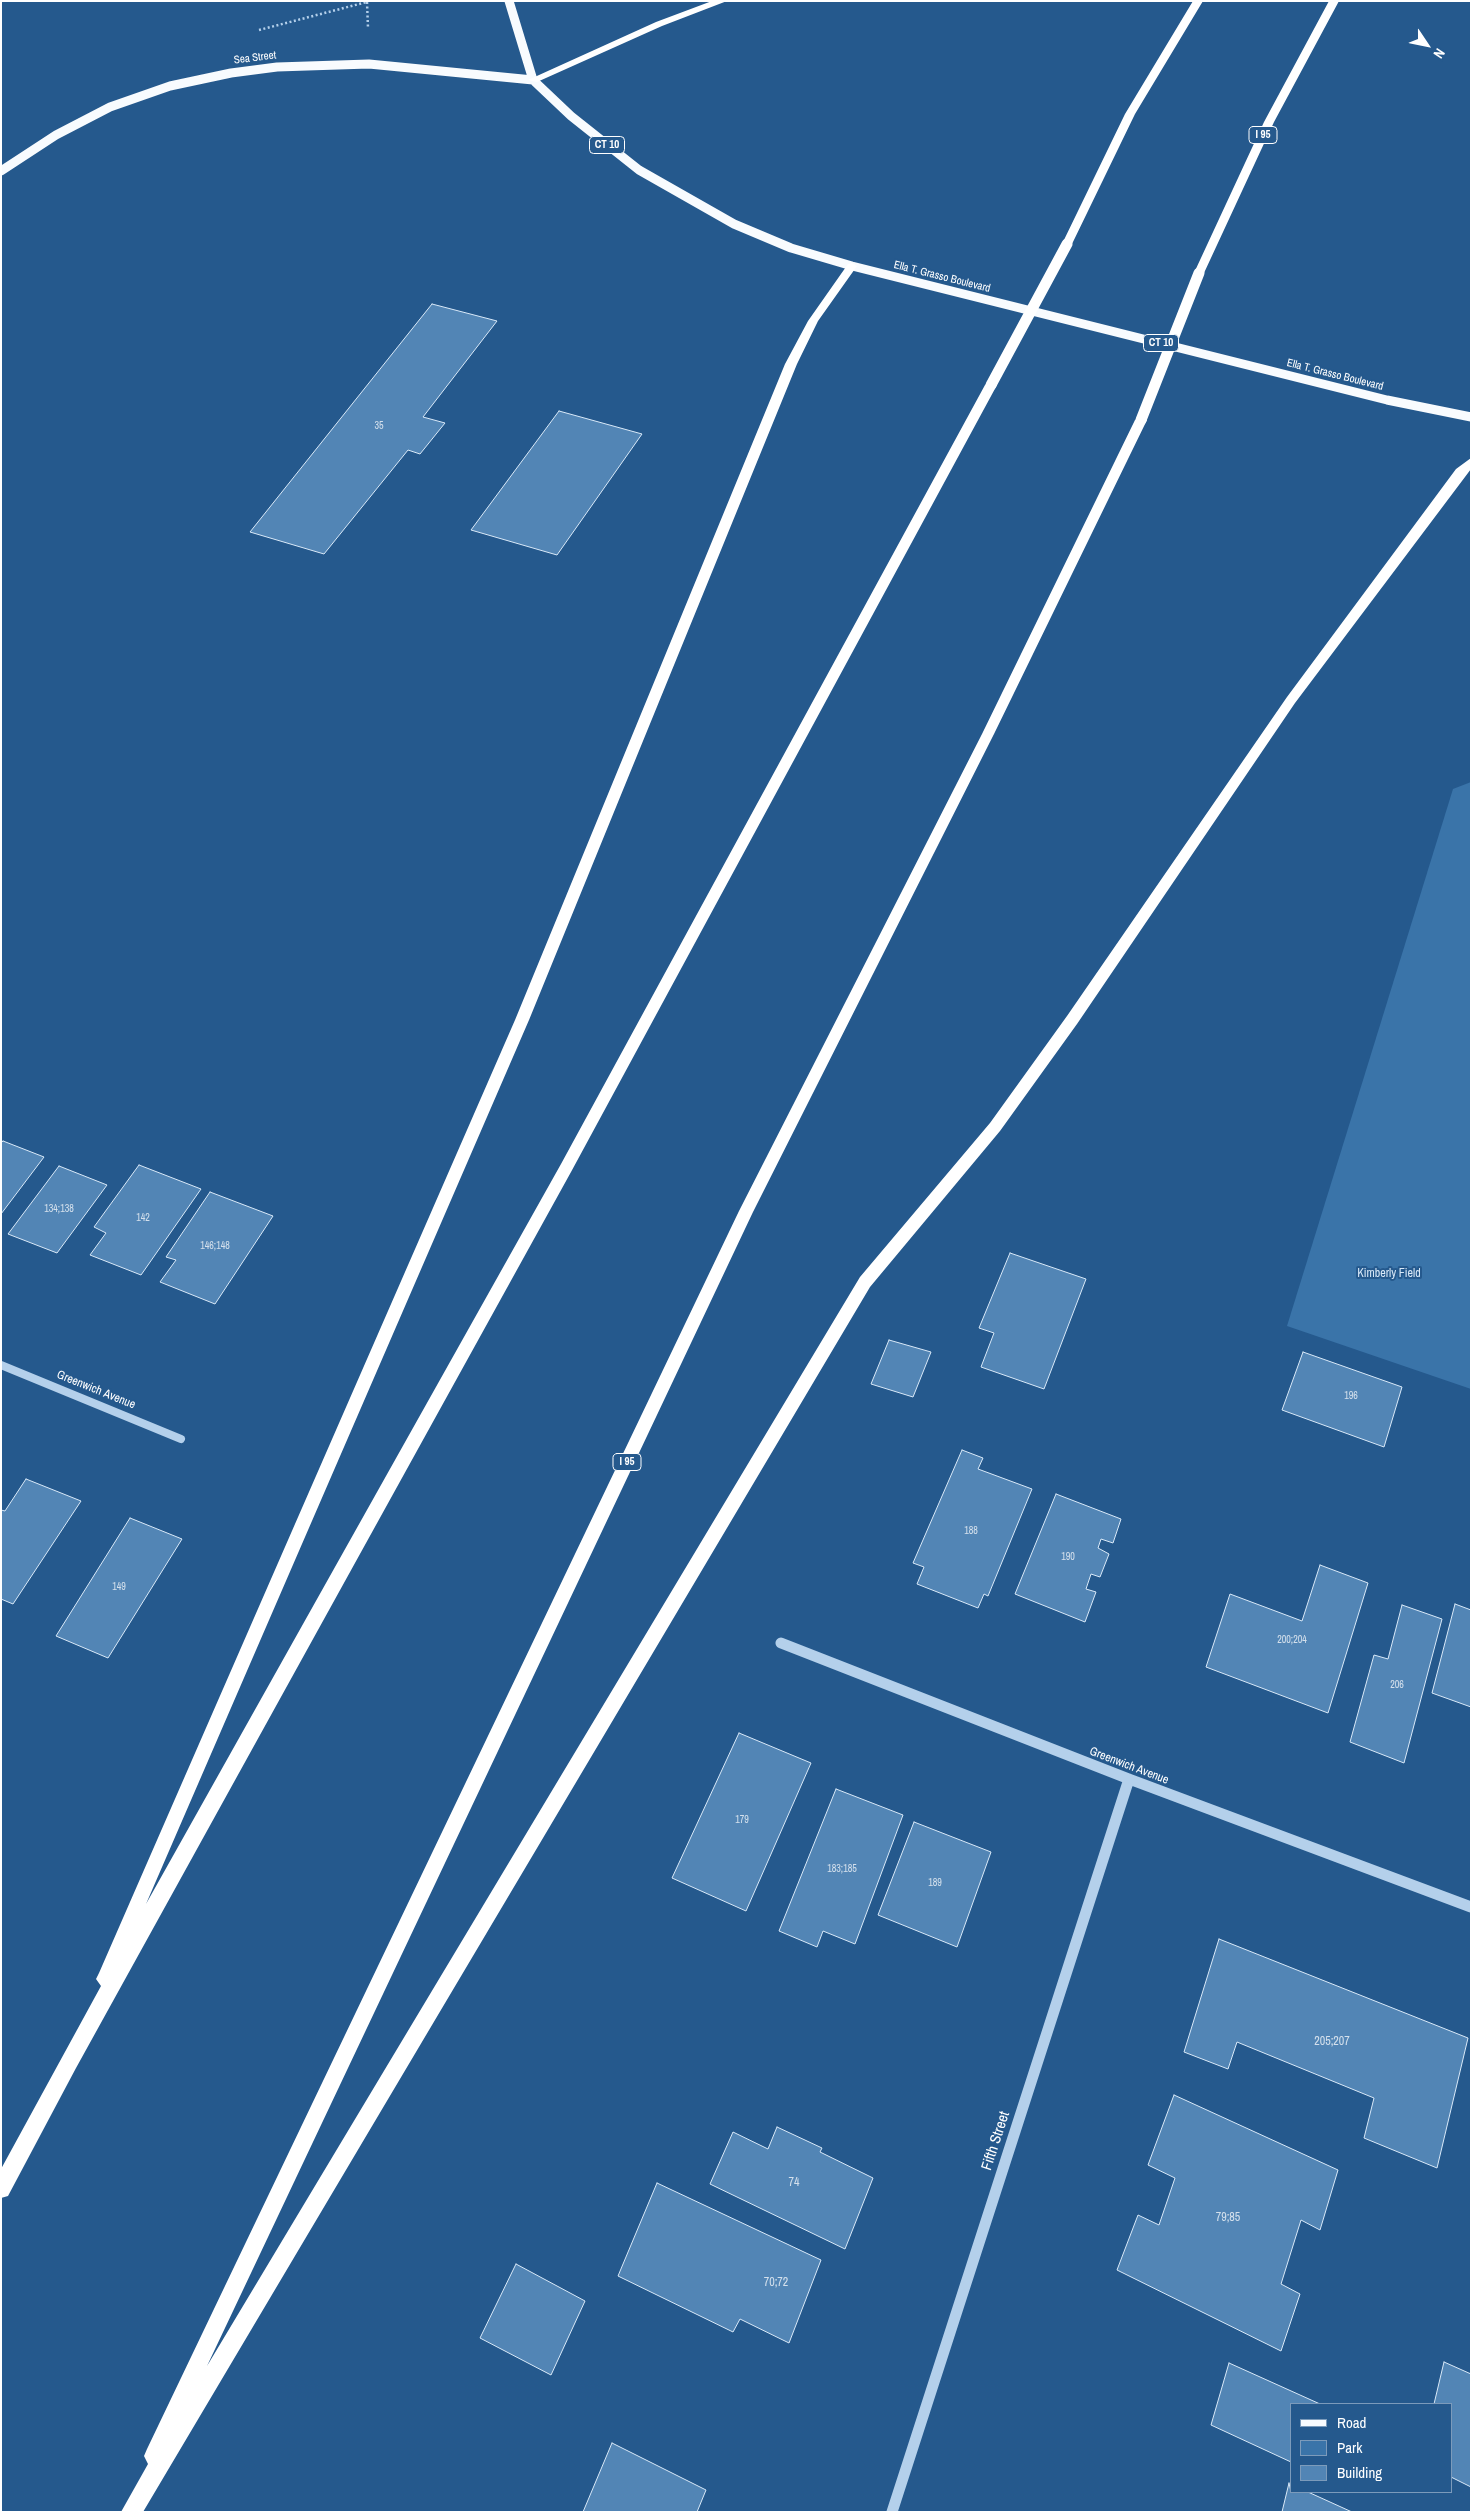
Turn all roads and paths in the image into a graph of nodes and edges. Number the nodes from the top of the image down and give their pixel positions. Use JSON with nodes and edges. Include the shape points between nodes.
{"nodes":[{"id":1,"x":509,"y":1,"type":"edge"},
{"id":2,"x":722,"y":1,"type":"edge"},
{"id":3,"x":1198,"y":1,"type":"edge"},
{"id":4,"x":1334,"y":1,"type":"edge"},
{"id":5,"x":367,"y":2,"type":"edge"},
{"id":6,"x":368,"y":31,"type":"dead end"},
{"id":7,"x":533,"y":80,"type":"junction"},
{"id":8,"x":1,"y":171,"type":"edge"},
{"id":9,"x":852,"y":266,"type":"junction"},
{"id":10,"x":1471,"y":417,"type":"edge"},
{"id":11,"x":1471,"y":462,"type":"edge"},
{"id":12,"x":1,"y":1365,"type":"edge"},
{"id":13,"x":181,"y":1439,"type":"dead end"},
{"id":14,"x":781,"y":1643,"type":"dead end"},
{"id":15,"x":1129,"y":1779,"type":"junction"},
{"id":16,"x":1471,"y":1908,"type":"edge"},
{"id":17,"x":69,"y":2061,"type":"junction"},
{"id":18,"x":1,"y":2189,"type":"edge"},
{"id":19,"x":130,"y":2512,"type":"edge"},
{"id":20,"x":892,"y":2512,"type":"edge"}],
"edges":[{"from":1,"to":7,"type":"main road"},
{"from":2,"to":7,"type":"highway","via":[[658,24]]},
{"from":3,"to":17,"type":"highway","bridge":true,"via":[[1130,114],[1067,244],[566,1168]]},
{"from":4,"to":19,"type":"highway","number":"I 95","bridge":true,"via":[[1269,122],[1199,273],[1141,420],[988,734],[746,1211]]},
{"from":5,"to":6,"type":"path"},
{"from":7,"to":8,"type":"main road","name":"Sea Street","via":[[369,64],[277,67],[231,73],[170,86],[110,107]]},
{"from":7,"to":9,"type":"main road","name":"Ella T. Grasso Boulevard","number":"CT 10","via":[[639,170],[689,200],[734,224],[791,248]]},
{"from":9,"to":10,"type":"main road","name":"Ella T. Grasso Boulevard","number":"CT 10","via":[[1377,397]]},
{"from":9,"to":17,"type":"highway","via":[[813,320],[791,364],[522,1020]]},
{"from":11,"to":19,"type":"highway","via":[[1460,472],[1291,700],[995,1127],[865,1282]]},
{"from":12,"to":13,"type":"street","name":"Greenwich Avenue"},
{"from":14,"to":15,"type":"street","name":"Greenwich Avenue"},
{"from":15,"to":16,"type":"street","name":"Greenwich Avenue"},
{"from":15,"to":20,"type":"street","name":"Fifth Street"},
{"from":17,"to":18,"type":"highway"}]}
